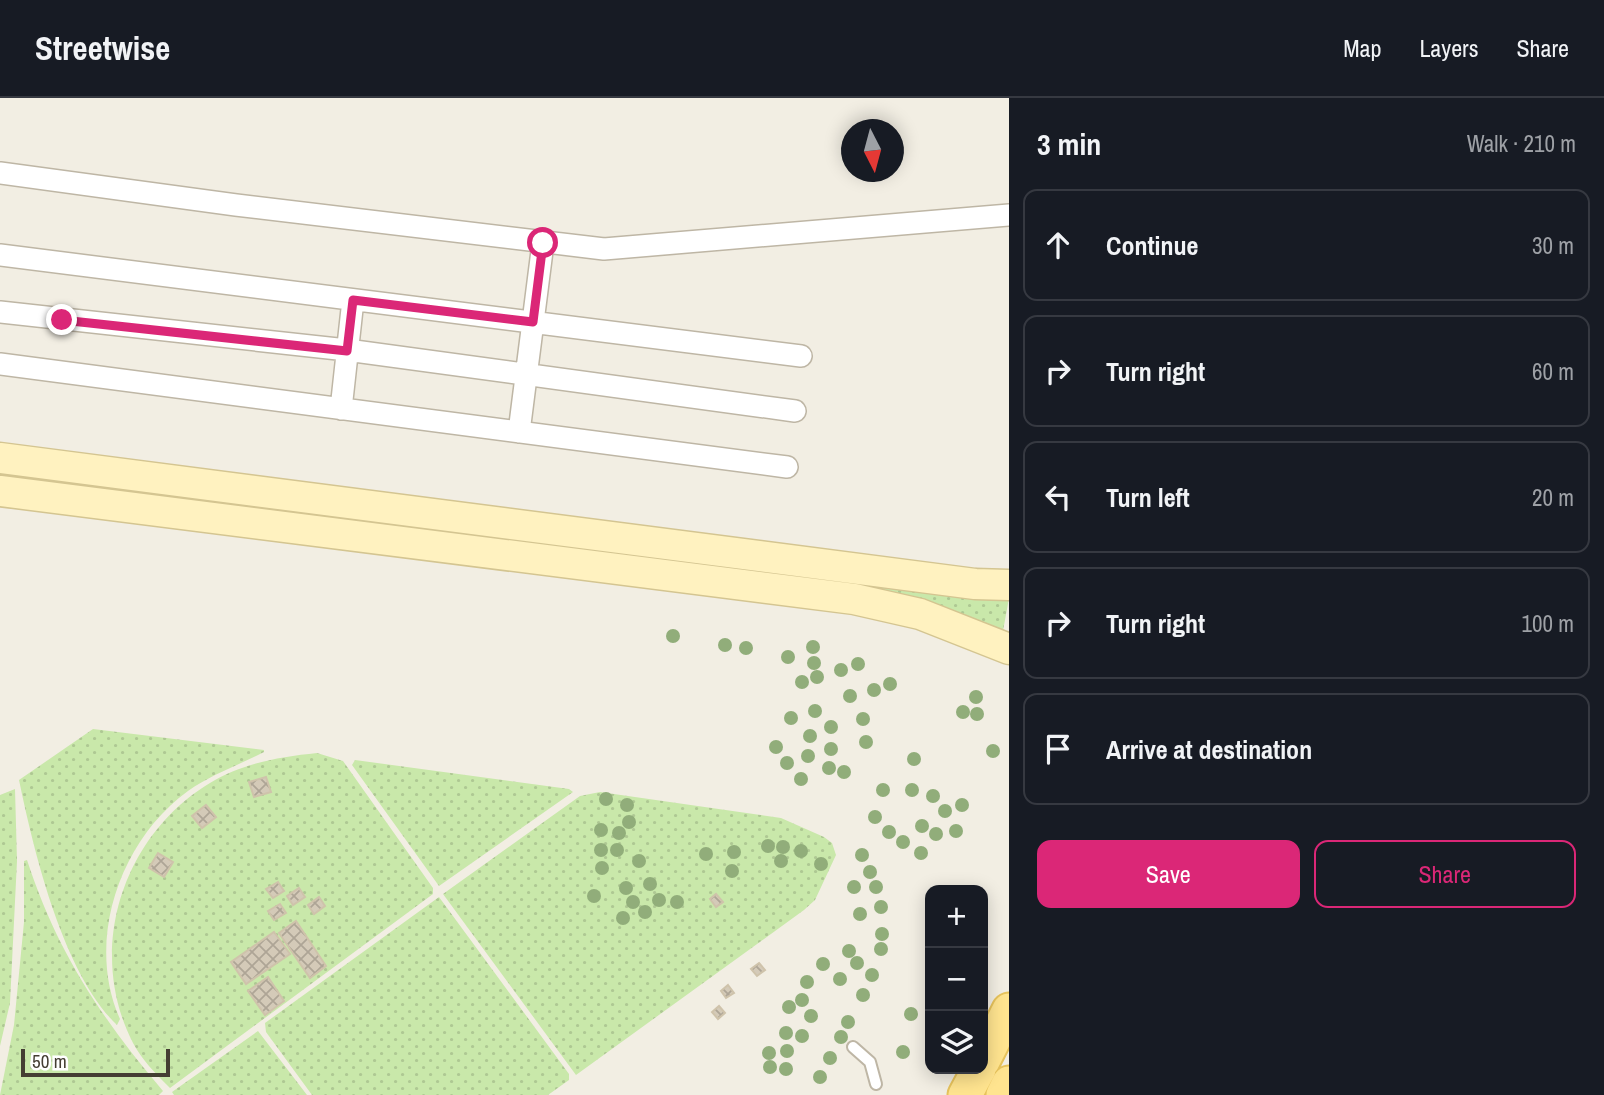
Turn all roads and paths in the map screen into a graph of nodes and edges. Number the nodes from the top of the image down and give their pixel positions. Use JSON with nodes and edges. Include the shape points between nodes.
{"nodes":[{"id":1,"x":0,"y":173,"type":"edge"},
{"id":2,"x":1009,"y":215,"type":"edge"},
{"id":3,"x":543,"y":243,"type":"junction"},
{"id":4,"x":0,"y":256,"type":"edge"},
{"id":5,"x":353,"y":300,"type":"junction"},
{"id":6,"x":0,"y":312,"type":"edge"},
{"id":7,"x":533,"y":322,"type":"junction"},
{"id":8,"x":347,"y":351,"type":"junction"},
{"id":9,"x":801,"y":356,"type":"dead end"},
{"id":10,"x":0,"y":364,"type":"edge"},
{"id":11,"x":526,"y":377,"type":"junction"},
{"id":12,"x":341,"y":409,"type":"junction"},
{"id":13,"x":795,"y":411,"type":"dead end"},
{"id":14,"x":519,"y":432,"type":"junction"},
{"id":15,"x":0,"y":458,"type":"edge"},
{"id":16,"x":787,"y":467,"type":"dead end"},
{"id":17,"x":0,"y":491,"type":"edge"},
{"id":18,"x":1009,"y":585,"type":"edge"},
{"id":19,"x":1009,"y":649,"type":"edge"},
{"id":20,"x":1009,"y":1010,"type":"edge"},
{"id":21,"x":853,"y":1047,"type":"dead end"},
{"id":22,"x":988,"y":1051,"type":"edge"},
{"id":23,"x":976,"y":1074,"type":"edge"},
{"id":24,"x":1009,"y":1083,"type":"edge"},
{"id":25,"x":876,"y":1084,"type":"dead end"},
{"id":26,"x":965,"y":1095,"type":"edge"},
{"id":27,"x":1003,"y":1095,"type":"edge"}],
"edges":[{"from":1,"to":3,"type":"street"},
{"from":2,"to":3,"type":"street","via":[[630,249]]},
{"from":3,"to":7,"type":"street"},
{"from":4,"to":5,"type":"street"},
{"from":5,"to":7,"type":"street"},
{"from":5,"to":8,"type":"street"},
{"from":6,"to":8,"type":"street"},
{"from":7,"to":9,"type":"street"},
{"from":7,"to":11,"type":"street"},
{"from":8,"to":11,"type":"street"},
{"from":8,"to":12,"type":"street"},
{"from":10,"to":12,"type":"street"},
{"from":11,"to":13,"type":"street"},
{"from":11,"to":14,"type":"street"},
{"from":12,"to":14,"type":"street"},
{"from":14,"to":16,"type":"street"},
{"from":15,"to":18,"type":"street"},
{"from":17,"to":19,"type":"street","via":[[854,599],[920,614]]},
{"from":20,"to":22,"type":"main road"},
{"from":21,"to":25,"type":"lane","via":[[870,1062]]},
{"from":23,"to":26,"type":"main road"},
{"from":24,"to":27,"type":"main road"}]}
